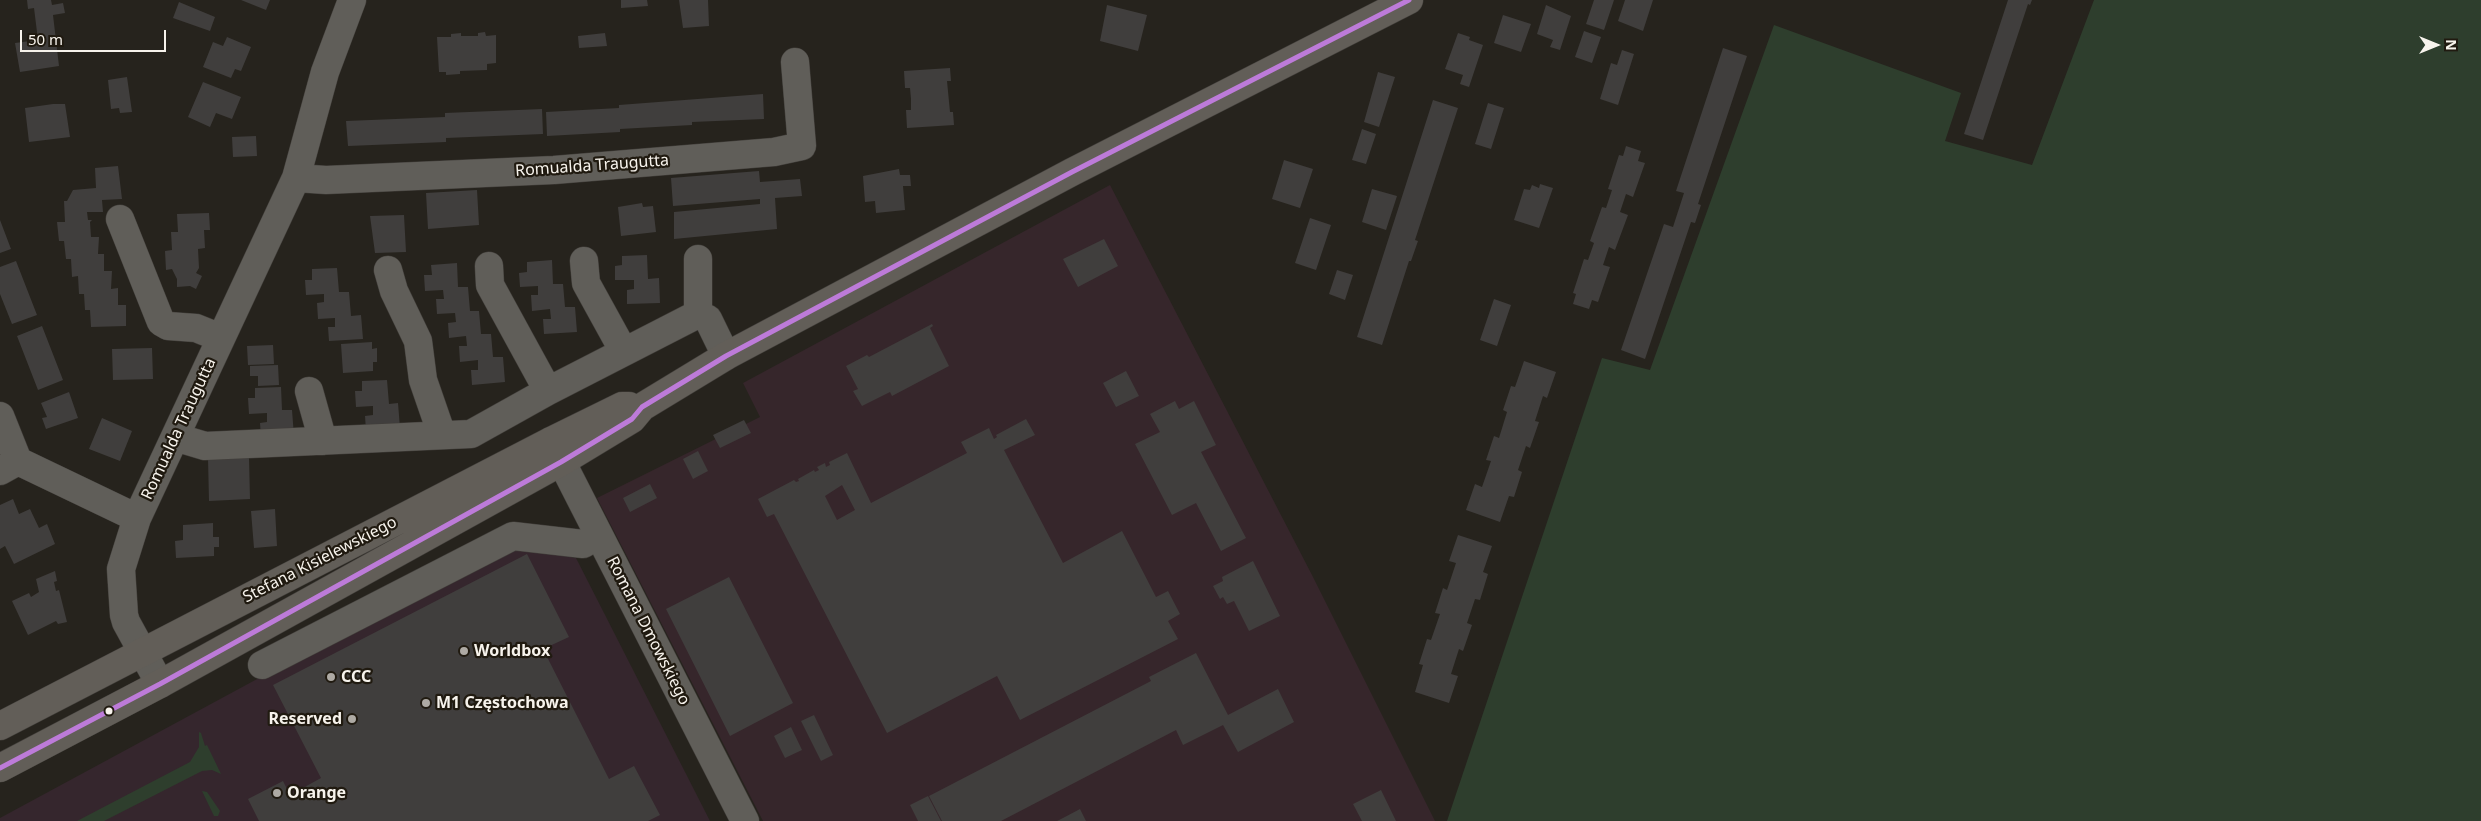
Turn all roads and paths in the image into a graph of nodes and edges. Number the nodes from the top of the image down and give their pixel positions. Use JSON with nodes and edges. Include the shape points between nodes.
{"nodes":[{"id":1,"x":352,"y":0,"type":"edge"},
{"id":2,"x":1409,"y":0,"type":"edge"},
{"id":3,"x":795,"y":62,"type":"dead end"},
{"id":4,"x":296,"y":178,"type":"junction"},
{"id":5,"x":120,"y":219,"type":"dead end"},
{"id":6,"x":698,"y":259,"type":"dead end"},
{"id":7,"x":584,"y":261,"type":"dead end"},
{"id":8,"x":489,"y":266,"type":"dead end"},
{"id":9,"x":388,"y":270,"type":"dead end"},
{"id":10,"x":698,"y":314,"type":"junction"},
{"id":11,"x":221,"y":338,"type":"junction"},
{"id":12,"x":624,"y":352,"type":"junction"},
{"id":13,"x":726,"y":356,"type":"junction"},
{"id":14,"x":548,"y":391,"type":"junction"},
{"id":15,"x":309,"y":392,"type":"dead end"},
{"id":16,"x":0,"y":416,"type":"edge"},
{"id":17,"x":442,"y":435,"type":"junction"},
{"id":18,"x":175,"y":437,"type":"junction"},
{"id":19,"x":323,"y":441,"type":"junction"},
{"id":20,"x":556,"y":452,"type":"junction"},
{"id":21,"x":9,"y":466,"type":"edge"},
{"id":22,"x":137,"y":518,"type":"junction"},
{"id":23,"x":599,"y":535,"type":"junction"},
{"id":24,"x":142,"y":652,"type":"junction"},
{"id":25,"x":262,"y":665,"type":"dead end"},
{"id":26,"x":160,"y":684,"type":"junction"},
{"id":27,"x":0,"y":726,"type":"edge"},
{"id":28,"x":0,"y":768,"type":"edge"},
{"id":29,"x":744,"y":821,"type":"edge"}],
"edges":[{"from":1,"to":4,"type":"street","name":"Romualda Traugutta","via":[[325,72]]},
{"from":2,"to":13,"type":"main road","name":"Stefana Kisielewskiego","via":[[1072,172]]},
{"from":3,"to":4,"type":"street","name":"Romualda Traugutta","via":[[802,146],[774,152],[554,170],[326,180]]},
{"from":4,"to":11,"type":"street","name":"Romualda Traugutta"},
{"from":5,"to":11,"type":"street","via":[[161,322],[168,326],[196,328]]},
{"from":6,"to":10,"type":"street"},
{"from":7,"to":12,"type":"street","via":[[586,283]]},
{"from":8,"to":14,"type":"street","via":[[490,285]]},
{"from":9,"to":17,"type":"street","via":[[394,291],[418,341],[423,380]]},
{"from":10,"to":12,"type":"street"},
{"from":10,"to":13,"type":"street","via":[[708,319]]},
{"from":11,"to":18,"type":"street","name":"Romualda Traugutta"},
{"from":12,"to":14,"type":"street"},
{"from":13,"to":20,"type":"main road","name":"Stefana Kisielewskiego","via":[[642,407],[632,419]]},
{"from":14,"to":17,"type":"street","via":[[471,434]]},
{"from":15,"to":19,"type":"street"},
{"from":16,"to":21,"type":"street"},
{"from":17,"to":19,"type":"street"},
{"from":18,"to":19,"type":"street","via":[[205,446]]},
{"from":18,"to":22,"type":"street","name":"Romualda Traugutta"},
{"from":20,"to":23,"type":"street","name":"Romana Dmowskiego"},
{"from":20,"to":24,"type":"main road","name":"Stefana Kisielewskiego"},
{"from":20,"to":26,"type":"main road","name":"Stefana Kisielewskiego"},
{"from":21,"to":22,"type":"street"},
{"from":22,"to":24,"type":"street","name":"Romualda Traugutta","via":[[121,569],[124,614]]},
{"from":23,"to":25,"type":"street","via":[[583,544],[513,536]]},
{"from":23,"to":29,"type":"street","name":"Romana Dmowskiego"},
{"from":24,"to":26,"type":"street","name":"Romualda Traugutta"},
{"from":24,"to":27,"type":"main road","name":"Stefana Kisielewskiego"},
{"from":26,"to":28,"type":"main road","name":"Stefana Kisielewskiego"}]}
